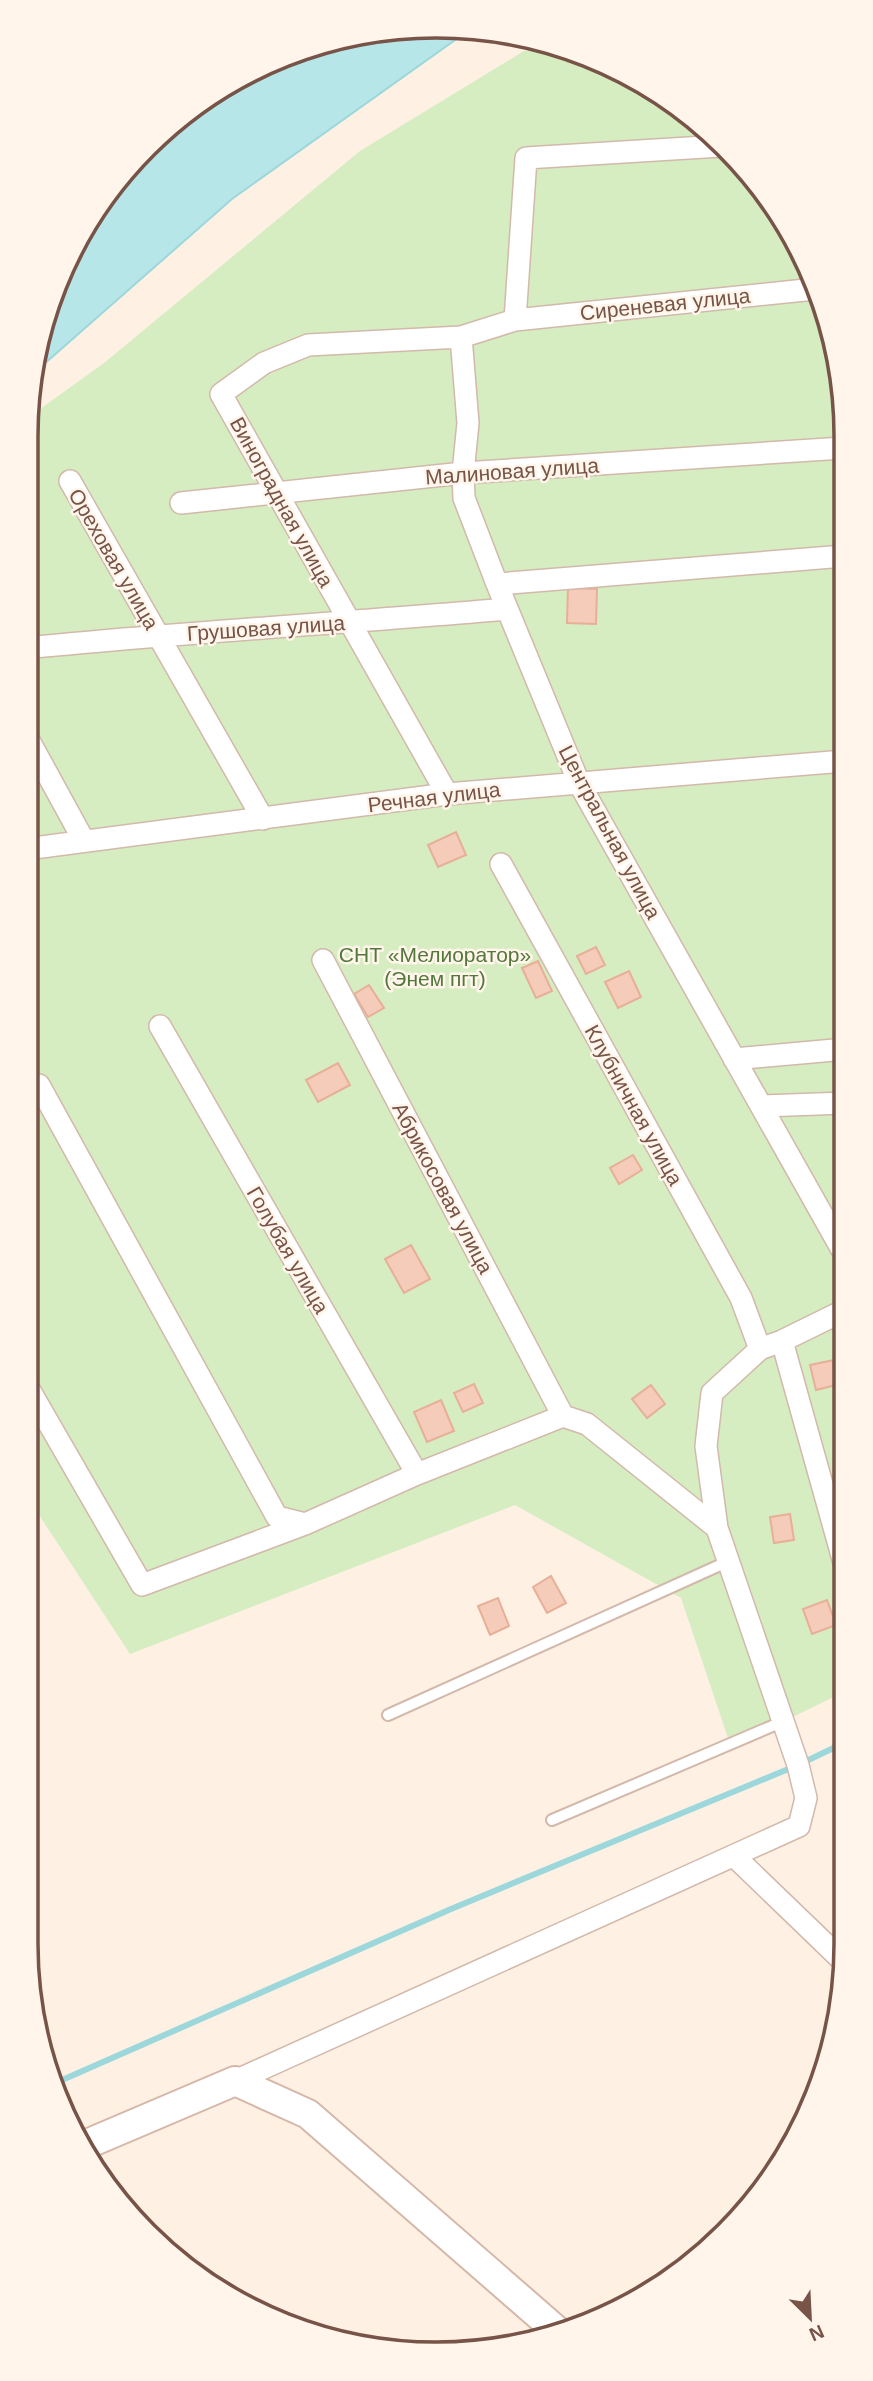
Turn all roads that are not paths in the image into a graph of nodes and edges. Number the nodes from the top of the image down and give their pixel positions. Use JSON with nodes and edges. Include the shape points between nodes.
{"nodes":[{"id":1,"x":709,"y":147,"type":"edge"},
{"id":2,"x":806,"y":290,"type":"edge"},
{"id":3,"x":516,"y":320,"type":"junction"},
{"id":4,"x":461,"y":337,"type":"junction"},
{"id":5,"x":834,"y":449,"type":"edge"},
{"id":6,"x":463,"y":473,"type":"junction"},
{"id":7,"x":70,"y":481,"type":"dead end"},
{"id":8,"x":278,"y":495,"type":"junction"},
{"id":9,"x":181,"y":503,"type":"dead end"},
{"id":10,"x":834,"y":557,"type":"edge"},
{"id":11,"x":496,"y":584,"type":"junction"},
{"id":12,"x":506,"y":608,"type":"junction"},
{"id":13,"x":350,"y":622,"type":"junction"},
{"id":14,"x":158,"y":635,"type":"junction"},
{"id":15,"x":38,"y":647,"type":"edge"},
{"id":16,"x":38,"y":757,"type":"edge"},
{"id":17,"x":834,"y":762,"type":"edge"},
{"id":18,"x":579,"y":783,"type":"junction"},
{"id":19,"x":447,"y":794,"type":"junction"},
{"id":20,"x":263,"y":820,"type":"junction"},
{"id":21,"x":84,"y":841,"type":"junction"},
{"id":22,"x":38,"y":847,"type":"edge"},
{"id":23,"x":501,"y":864,"type":"dead end"},
{"id":24,"x":323,"y":960,"type":"dead end"},
{"id":25,"x":160,"y":1026,"type":"dead end"},
{"id":26,"x":834,"y":1050,"type":"edge"},
{"id":27,"x":734,"y":1059,"type":"junction"},
{"id":28,"x":38,"y":1085,"type":"dead end"},
{"id":29,"x":834,"y":1103,"type":"edge"},
{"id":30,"x":761,"y":1106,"type":"junction"},
{"id":31,"x":834,"y":1235,"type":"edge"},
{"id":32,"x":834,"y":1315,"type":"edge"},
{"id":33,"x":782,"y":1341,"type":"junction"},
{"id":34,"x":760,"y":1349,"type":"junction"},
{"id":35,"x":38,"y":1405,"type":"edge"},
{"id":36,"x":563,"y":1416,"type":"junction"},
{"id":37,"x":417,"y":1474,"type":"junction"},
{"id":38,"x":305,"y":1524,"type":"junction"},
{"id":39,"x":834,"y":1527,"type":"edge"},
{"id":40,"x":717,"y":1528,"type":"junction"},
{"id":41,"x":729,"y":1561,"type":"junction"},
{"id":42,"x":388,"y":1715,"type":"dead end"},
{"id":43,"x":784,"y":1721,"type":"junction"},
{"id":44,"x":552,"y":1820,"type":"dead end"},
{"id":45,"x":735,"y":1857,"type":"junction"},
{"id":46,"x":834,"y":1952,"type":"edge"},
{"id":47,"x":235,"y":2081,"type":"junction"},
{"id":48,"x":91,"y":2142,"type":"edge"},
{"id":49,"x":551,"y":2325,"type":"edge"}],
"edges":[{"from":1,"to":3,"type":"street","via":[[526,158]]},
{"from":2,"to":3,"type":"street","name":"Сиреневая улица"},
{"from":3,"to":4,"type":"street"},
{"from":4,"to":6,"type":"street","name":"Центральная улица","via":[[468,423]]},
{"from":4,"to":8,"type":"street","name":"Виноградная улица","via":[[308,345],[264,363],[221,394]]},
{"from":5,"to":6,"type":"street","name":"Малиновая улица"},
{"from":6,"to":8,"type":"street","name":"Малиновая улица"},
{"from":6,"to":11,"type":"street","name":"Центральная улица","via":[[464,498]]},
{"from":7,"to":14,"type":"street","name":"Ореховая улица"},
{"from":8,"to":9,"type":"street","name":"Малиновая улица"},
{"from":8,"to":13,"type":"street","name":"Виноградная улица"},
{"from":10,"to":11,"type":"street"},
{"from":11,"to":12,"type":"street","name":"Центральная улица"},
{"from":12,"to":13,"type":"street","name":"Грушовая улица"},
{"from":12,"to":18,"type":"street","name":"Центральная улица"},
{"from":13,"to":14,"type":"street","name":"Грушовая улица"},
{"from":13,"to":19,"type":"street","name":"Виноградная улица"},
{"from":14,"to":15,"type":"street","name":"Грушовая улица"},
{"from":14,"to":20,"type":"street","name":"Ореховая улица"},
{"from":16,"to":21,"type":"street"},
{"from":17,"to":18,"type":"street","name":"Речная улица"},
{"from":18,"to":19,"type":"street","name":"Речная улица"},
{"from":18,"to":27,"type":"street","name":"Центральная улица"},
{"from":19,"to":20,"type":"street","name":"Речная улица"},
{"from":20,"to":21,"type":"street","name":"Речная улица"},
{"from":21,"to":22,"type":"street","name":"Речная улица"},
{"from":23,"to":34,"type":"street","name":"Клубничная улица","via":[[741,1298]]},
{"from":24,"to":36,"type":"street","name":"Абрикосовая улица"},
{"from":25,"to":37,"type":"street","name":"Голубая улица"},
{"from":26,"to":27,"type":"street"},
{"from":27,"to":30,"type":"street","name":"Центральная улица"},
{"from":28,"to":38,"type":"street","via":[[276,1517]]},
{"from":29,"to":30,"type":"street"},
{"from":30,"to":31,"type":"street","name":"Центральная улица"},
{"from":32,"to":33,"type":"street"},
{"from":33,"to":34,"type":"street"},
{"from":33,"to":39,"type":"street"},
{"from":34,"to":40,"type":"street","via":[[712,1393],[706,1446]]},
{"from":35,"to":38,"type":"street","via":[[142,1585]]},
{"from":36,"to":37,"type":"street"},
{"from":36,"to":40,"type":"street","via":[[587,1424]]},
{"from":37,"to":38,"type":"street"},
{"from":40,"to":41,"type":"street"},
{"from":41,"to":42,"type":"lane"},
{"from":41,"to":43,"type":"street"},
{"from":43,"to":44,"type":"lane"},
{"from":43,"to":45,"type":"street","via":[[806,1798],[799,1826]]},
{"from":45,"to":46,"type":"street"},
{"from":45,"to":47,"type":"street"},
{"from":47,"to":48,"type":"street"},
{"from":47,"to":49,"type":"street","via":[[308,2114]]}]}
